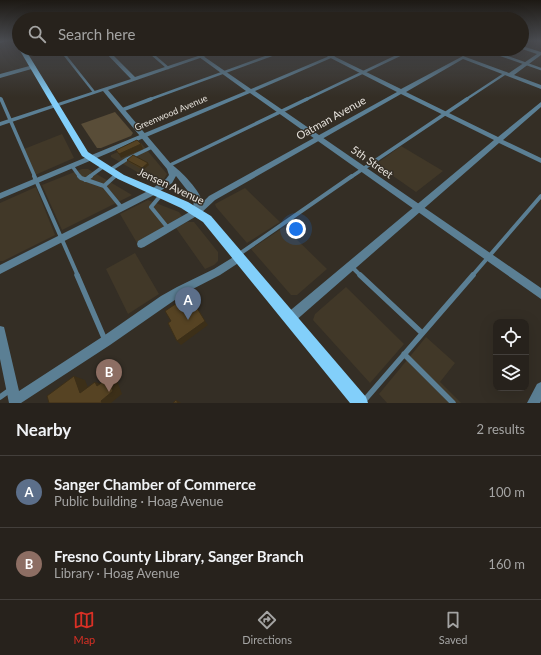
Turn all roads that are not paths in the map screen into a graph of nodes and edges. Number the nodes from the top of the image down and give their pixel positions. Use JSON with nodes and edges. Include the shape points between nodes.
{"nodes":[{"id":1,"x":29,"y":60,"type":"edge"},
{"id":2,"x":69,"y":60,"type":"edge"},
{"id":3,"x":115,"y":60,"type":"edge"},
{"id":4,"x":159,"y":60,"type":"edge"},
{"id":5,"x":193,"y":60,"type":"edge"},
{"id":6,"x":205,"y":60,"type":"edge"},
{"id":7,"x":258,"y":60,"type":"edge"},
{"id":8,"x":324,"y":60,"type":"edge"},
{"id":9,"x":337,"y":60,"type":"edge"},
{"id":10,"x":390,"y":60,"type":"edge"},
{"id":11,"x":458,"y":60,"type":"edge"},
{"id":12,"x":470,"y":60,"type":"edge"},
{"id":13,"x":514,"y":60,"type":"edge"},
{"id":14,"x":532,"y":60,"type":"edge"},
{"id":15,"x":526,"y":64,"type":"junction"},
{"id":16,"x":33,"y":66,"type":"junction"},
{"id":17,"x":168,"y":68,"type":"junction"},
{"id":18,"x":541,"y":69,"type":"edge"},
{"id":19,"x":225,"y":72,"type":"junction"},
{"id":20,"x":363,"y":73,"type":"junction"},
{"id":21,"x":508,"y":74,"type":"junction"},
{"id":22,"x":0,"y":76,"type":"edge"},
{"id":23,"x":134,"y":79,"type":"junction"},
{"id":24,"x":541,"y":87,"type":"edge"},
{"id":25,"x":104,"y":89,"type":"junction"},
{"id":26,"x":251,"y":91,"type":"junction"},
{"id":27,"x":94,"y":92,"type":"junction"},
{"id":28,"x":401,"y":92,"type":"junction"},
{"id":29,"x":0,"y":98,"type":"edge"},
{"id":30,"x":541,"y":104,"type":"edge"},
{"id":31,"x":56,"y":105,"type":"junction"},
{"id":32,"x":122,"y":110,"type":"junction"},
{"id":33,"x":281,"y":112,"type":"junction"},
{"id":34,"x":445,"y":113,"type":"junction"},
{"id":35,"x":9,"y":121,"type":"junction"},
{"id":36,"x":0,"y":124,"type":"edge"},
{"id":37,"x":143,"y":136,"type":"junction"},
{"id":38,"x":319,"y":138,"type":"junction"},
{"id":39,"x":498,"y":140,"type":"junction"},
{"id":40,"x":152,"y":147,"type":"junction"},
{"id":41,"x":90,"y":158,"type":"junction"},
{"id":42,"x":541,"y":161,"type":"edge"},
{"id":43,"x":72,"y":166,"type":"junction"},
{"id":44,"x":170,"y":167,"type":"junction"},
{"id":45,"x":362,"y":168,"type":"junction"},
{"id":46,"x":110,"y":170,"type":"junction"},
{"id":47,"x":84,"y":180,"type":"junction"},
{"id":48,"x":36,"y":181,"type":"junction"},
{"id":49,"x":104,"y":186,"type":"junction"},
{"id":50,"x":157,"y":193,"type":"junction"},
{"id":51,"x":0,"y":196,"type":"edge"},
{"id":52,"x":541,"y":196,"type":"edge"},
{"id":53,"x":122,"y":208,"type":"junction"},
{"id":54,"x":419,"y":208,"type":"junction"},
{"id":55,"x":197,"y":212,"type":"junction"},
{"id":56,"x":168,"y":228,"type":"junction"},
{"id":57,"x":62,"y":238,"type":"junction"},
{"id":58,"x":141,"y":244,"type":"dead end"},
{"id":59,"x":239,"y":256,"type":"junction"},
{"id":60,"x":488,"y":256,"type":"junction"},
{"id":61,"x":351,"y":266,"type":"junction"},
{"id":62,"x":0,"y":270,"type":"edge"},
{"id":63,"x":541,"y":294,"type":"edge"},
{"id":64,"x":290,"y":318,"type":"junction"},
{"id":65,"x":0,"y":331,"type":"edge"},
{"id":66,"x":422,"y":333,"type":"junction"},
{"id":67,"x":106,"y":341,"type":"junction"},
{"id":68,"x":404,"y":354,"type":"junction"},
{"id":69,"x":541,"y":388,"type":"edge"},
{"id":70,"x":0,"y":397,"type":"edge"},
{"id":71,"x":14,"y":397,"type":"edge"},
{"id":72,"x":361,"y":403,"type":"edge"},
{"id":73,"x":453,"y":403,"type":"edge"},
{"id":74,"x":532,"y":403,"type":"edge"}],
"edges":[{"from":1,"to":16,"type":"main road","name":"Jensen Avenue"},
{"from":2,"to":27,"type":"lane"},
{"from":3,"to":23,"type":"street"},
{"from":4,"to":17,"type":"lane"},
{"from":5,"to":17,"type":"street"},
{"from":6,"to":19,"type":"street","name":"5th Street"},
{"from":7,"to":19,"type":"lane"},
{"from":8,"to":26,"type":"street","name":"Greenwood Avenue"},
{"from":9,"to":20,"type":"street"},
{"from":10,"to":20,"type":"lane"},
{"from":11,"to":28,"type":"street","name":"Oatman Avenue"},
{"from":12,"to":21,"type":"street","name":"Oatman Avenue"},
{"from":13,"to":15,"type":"lane"},
{"from":14,"to":15,"type":"street"},
{"from":15,"to":18,"type":"lane"},
{"from":15,"to":21,"type":"street"},
{"from":16,"to":22,"type":"street"},
{"from":16,"to":31,"type":"main road","name":"Jensen Avenue"},
{"from":17,"to":23,"type":"street"},
{"from":19,"to":26,"type":"street","name":"5th Street"},
{"from":19,"to":32,"type":"lane"},
{"from":20,"to":28,"type":"street"},
{"from":20,"to":33,"type":"lane"},
{"from":21,"to":24,"type":"street","name":"Oatman Avenue"},
{"from":21,"to":34,"type":"lane"},
{"from":23,"to":25,"type":"street"},
{"from":25,"to":27,"type":"street"},
{"from":25,"to":32,"type":"street"},
{"from":26,"to":33,"type":"street","name":"5th Street"},
{"from":26,"to":37,"type":"street","name":"Greenwood Avenue"},
{"from":27,"to":31,"type":"street"},
{"from":28,"to":34,"type":"street"},
{"from":28,"to":38,"type":"street","name":"Oatman Avenue"},
{"from":29,"to":35,"type":"lane"},
{"from":30,"to":39,"type":"street"},
{"from":31,"to":35,"type":"street"},
{"from":31,"to":41,"type":"main road","name":"Jensen Avenue","via":[[83,152]]},
{"from":32,"to":37,"type":"street"},
{"from":33,"to":38,"type":"street","name":"5th Street"},
{"from":33,"to":44,"type":"lane"},
{"from":34,"to":39,"type":"street"},
{"from":34,"to":45,"type":"lane"},
{"from":35,"to":36,"type":"street"},
{"from":35,"to":48,"type":"lane"},
{"from":37,"to":40,"type":"street"},
{"from":37,"to":41,"type":"street","name":"Greenwood Avenue"},
{"from":38,"to":45,"type":"street","name":"5th Street"},
{"from":38,"to":55,"type":"street","name":"Oatman Avenue","via":[[212,198]]},
{"from":39,"to":42,"type":"street"},
{"from":39,"to":54,"type":"street"},
{"from":40,"to":44,"type":"street"},
{"from":40,"to":46,"type":"lane"},
{"from":41,"to":43,"type":"street","name":"Greenwood Avenue"},
{"from":41,"to":46,"type":"main road","name":"Jensen Avenue"},
{"from":43,"to":47,"type":"lane"},
{"from":43,"to":48,"type":"street","name":"Greenwood Avenue"},
{"from":44,"to":50,"type":"street","via":[[173,175]]},
{"from":44,"to":55,"type":"street","via":[[198,198]]},
{"from":45,"to":54,"type":"street","name":"5th Street"},
{"from":45,"to":59,"type":"lane"},
{"from":46,"to":47,"type":"lane"},
{"from":46,"to":49,"type":"lane"},
{"from":46,"to":50,"type":"main road","name":"Jensen Avenue"},
{"from":47,"to":49,"type":"lane"},
{"from":48,"to":51,"type":"street","name":"Greenwood Avenue"},
{"from":48,"to":57,"type":"lane"},
{"from":49,"to":53,"type":"lane"},
{"from":50,"to":53,"type":"street"},
{"from":50,"to":55,"type":"main road","name":"Jensen Avenue"},
{"from":50,"to":56,"type":"lane","via":[[151,207]]},
{"from":52,"to":60,"type":"lane"},
{"from":53,"to":57,"type":"street"},
{"from":54,"to":60,"type":"street","name":"5th Street"},
{"from":54,"to":61,"type":"street"},
{"from":55,"to":56,"type":"street","name":"Oatman Avenue"},
{"from":55,"to":59,"type":"main road","name":"Jensen Avenue","via":[[211,223]]},
{"from":56,"to":58,"type":"street","name":"Oatman Avenue"},
{"from":57,"to":62,"type":"street"},
{"from":57,"to":67,"type":"lane"},
{"from":59,"to":64,"type":"main road","name":"Jensen Avenue"},
{"from":59,"to":67,"type":"street","via":[[217,272],[165,300]]},
{"from":60,"to":63,"type":"street","name":"5th Street"},
{"from":60,"to":66,"type":"lane"},
{"from":61,"to":64,"type":"street"},
{"from":61,"to":66,"type":"lane"},
{"from":64,"to":72,"type":"main road","name":"Jensen Avenue"},
{"from":65,"to":71,"type":"street"},
{"from":66,"to":68,"type":"lane"},
{"from":67,"to":71,"type":"street"},
{"from":68,"to":72,"type":"lane"},
{"from":68,"to":73,"type":"lane"},
{"from":69,"to":74,"type":"street"},
{"from":70,"to":71,"type":"lane"}]}
